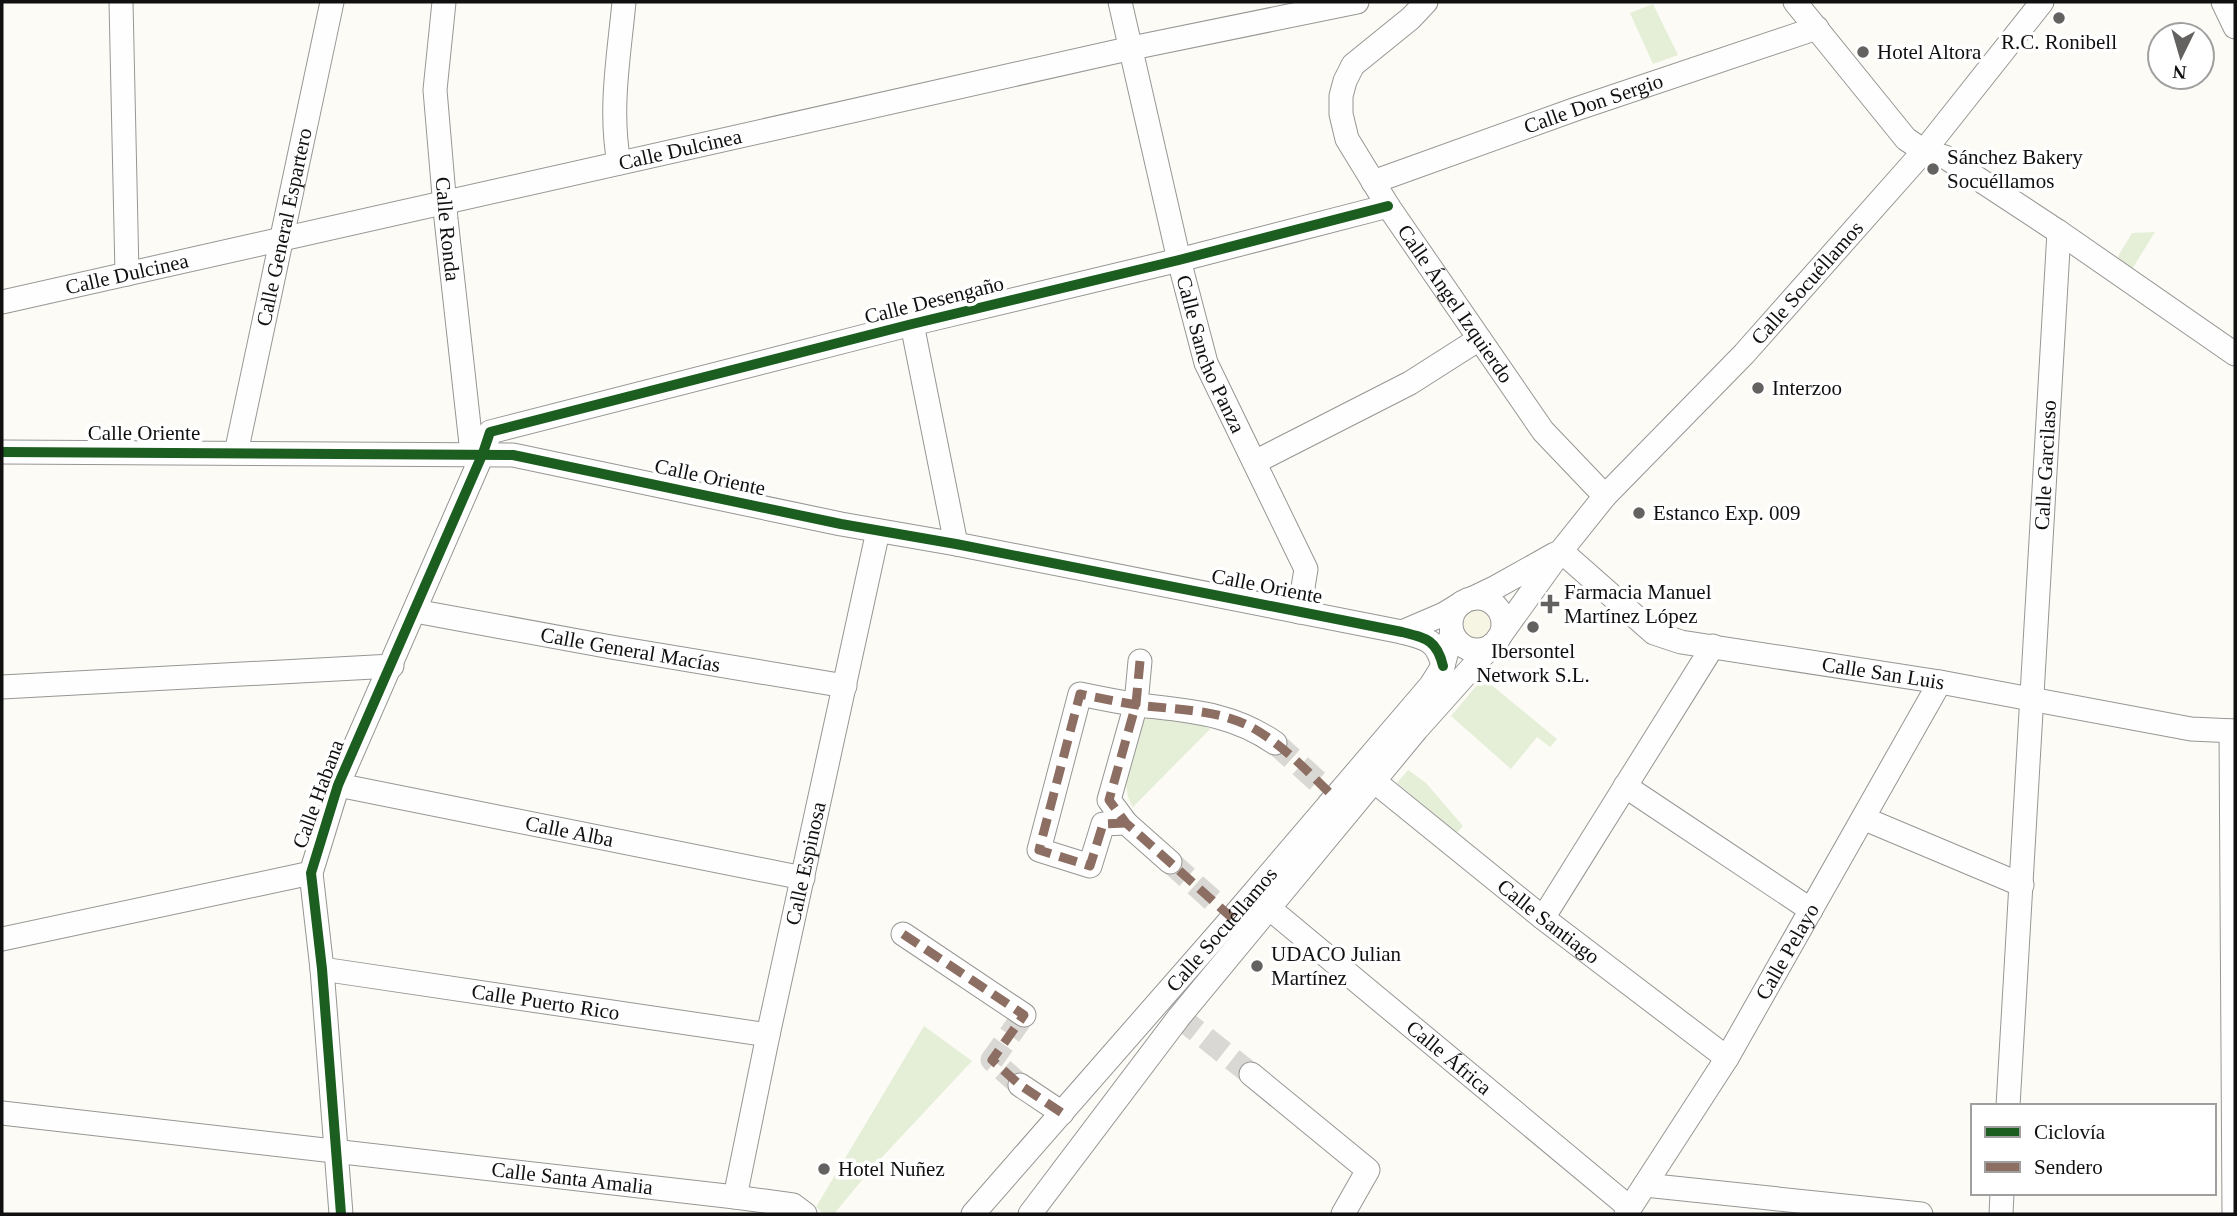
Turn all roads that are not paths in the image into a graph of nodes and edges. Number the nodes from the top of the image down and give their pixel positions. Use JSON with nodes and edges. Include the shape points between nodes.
{"nodes":[{"id":1,"x":121,"y":2,"type":"edge"},
{"id":2,"x":332,"y":2,"type":"edge"},
{"id":3,"x":444,"y":2,"type":"edge"},
{"id":4,"x":624,"y":2,"type":"edge"},
{"id":5,"x":1120,"y":2,"type":"edge"},
{"id":6,"x":1357,"y":2,"type":"edge"},
{"id":7,"x":1426,"y":2,"type":"edge"},
{"id":8,"x":1795,"y":2,"type":"edge"},
{"id":9,"x":2042,"y":2,"type":"edge"},
{"id":10,"x":2223,"y":2,"type":"edge"},
{"id":11,"x":2235,"y":27,"type":"edge"},
{"id":12,"x":1817,"y":28,"type":"junction"},
{"id":13,"x":1132,"y":48,"type":"junction"},
{"id":14,"x":1924,"y":150,"type":"junction"},
{"id":15,"x":619,"y":163,"type":"junction"},
{"id":16,"x":1373,"y":182,"type":"junction"},
{"id":17,"x":445,"y":202,"type":"junction"},
{"id":18,"x":1388,"y":206,"type":"junction"},
{"id":19,"x":2059,"y":232,"type":"junction"},
{"id":20,"x":280,"y":239,"type":"junction"},
{"id":21,"x":1179,"y":260,"type":"junction"},
{"id":22,"x":127,"y":274,"type":"junction"},
{"id":23,"x":2,"y":302,"type":"edge"},
{"id":24,"x":912,"y":324,"type":"junction"},
{"id":25,"x":1479,"y":339,"type":"junction"},
{"id":26,"x":2235,"y":355,"type":"edge"},
{"id":27,"x":488,"y":441,"type":"junction"},
{"id":28,"x":2,"y":452,"type":"edge"},
{"id":29,"x":236,"y":453,"type":"junction"},
{"id":30,"x":1255,"y":462,"type":"junction"},
{"id":31,"x":1605,"y":496,"type":"junction"},
{"id":32,"x":878,"y":531,"type":"junction"},
{"id":33,"x":956,"y":544,"type":"junction"},
{"id":34,"x":1560,"y":551,"type":"junction"},
{"id":35,"x":1467,"y":601,"type":"junction"},
{"id":36,"x":415,"y":611,"type":"junction"},
{"id":37,"x":1299,"y":612,"type":"junction"},
{"id":38,"x":1402,"y":632,"type":"junction"},
{"id":39,"x":1452,"y":632,"type":"junction"},
{"id":40,"x":1495,"y":642,"type":"junction"},
{"id":41,"x":1713,"y":646,"type":"junction"},
{"id":42,"x":1140,"y":661,"type":"dead end"},
{"id":43,"x":392,"y":666,"type":"junction"},
{"id":44,"x":1443,"y":666,"type":"junction"},
{"id":45,"x":1940,"y":682,"type":"junction"},
{"id":46,"x":845,"y":685,"type":"junction"},
{"id":47,"x":2,"y":687,"type":"edge"},
{"id":48,"x":2031,"y":698,"type":"junction"},
{"id":49,"x":1136,"y":704,"type":"junction"},
{"id":50,"x":2233,"y":731,"type":"edge"},
{"id":51,"x":1275,"y":743,"type":"tunnel mouth"},
{"id":52,"x":1374,"y":781,"type":"junction"},
{"id":53,"x":338,"y":785,"type":"junction"},
{"id":54,"x":1625,"y":786,"type":"junction"},
{"id":55,"x":1865,"y":818,"type":"junction"},
{"id":56,"x":1126,"y":823,"type":"junction"},
{"id":57,"x":1170,"y":862,"type":"tunnel mouth"},
{"id":58,"x":311,"y":873,"type":"junction"},
{"id":59,"x":803,"y":878,"type":"junction"},
{"id":60,"x":2022,"y":885,"type":"junction"},
{"id":61,"x":1269,"y":908,"type":"junction"},
{"id":62,"x":1811,"y":910,"type":"junction"},
{"id":63,"x":1544,"y":918,"type":"junction"},
{"id":64,"x":903,"y":934,"type":"dead end"},
{"id":65,"x":2,"y":939,"type":"edge"},
{"id":66,"x":322,"y":969,"type":"junction"},
{"id":67,"x":1024,"y":1016,"type":"dead end"},
{"id":68,"x":768,"y":1035,"type":"junction"},
{"id":69,"x":1727,"y":1058,"type":"junction"},
{"id":70,"x":2234,"y":1060,"type":"edge"},
{"id":71,"x":1251,"y":1074,"type":"tunnel mouth"},
{"id":72,"x":1020,"y":1084,"type":"tunnel mouth"},
{"id":73,"x":2008,"y":1104,"type":"edge"},
{"id":74,"x":2,"y":1113,"type":"edge"},
{"id":75,"x":1062,"y":1113,"type":"junction"},
{"id":76,"x":335,"y":1150,"type":"junction"},
{"id":77,"x":1645,"y":1185,"type":"junction"},
{"id":78,"x":2003,"y":1195,"type":"edge"},
{"id":79,"x":735,"y":1197,"type":"junction"},
{"id":80,"x":1628,"y":1211,"type":"edge"},
{"id":81,"x":341,"y":1214,"type":"edge"},
{"id":82,"x":805,"y":1214,"type":"edge"},
{"id":83,"x":973,"y":1214,"type":"edge"},
{"id":84,"x":1030,"y":1214,"type":"edge"},
{"id":85,"x":1343,"y":1214,"type":"edge"},
{"id":86,"x":1921,"y":1214,"type":"edge"},
{"id":87,"x":2001,"y":1214,"type":"edge"},
{"id":88,"x":2234,"y":1214,"type":"edge"}],
"edges":[{"from":1,"to":22,"type":"street"},
{"from":2,"to":20,"type":"street","name":"Calle General Espartero"},
{"from":3,"to":17,"type":"street","name":"Calle Ronda","via":[[435,90]]},
{"from":4,"to":15,"type":"street","via":[[614,108]]},
{"from":5,"to":13,"type":"street","name":"Calle Sancho Panza"},
{"from":6,"to":13,"type":"street","name":"Calle Dulcinea"},
{"from":7,"to":16,"type":"street","name":"Calle Ángel Izquierdo","via":[[1353,65],[1345,81],[1341,114],[1347,139]]},
{"from":8,"to":12,"type":"street"},
{"from":9,"to":14,"type":"street","name":"Calle Socuéllamos"},
{"from":10,"to":11,"type":"street"},
{"from":12,"to":14,"type":"street","via":[[1906,139]]},
{"from":12,"to":16,"type":"street","name":"Calle Don Sergio"},
{"from":13,"to":15,"type":"street","name":"Calle Dulcinea"},
{"from":13,"to":21,"type":"street","name":"Calle Sancho Panza"},
{"from":14,"to":19,"type":"street","via":[[1945,158]]},
{"from":14,"to":31,"type":"street","name":"Calle Socuéllamos","via":[[1744,354]]},
{"from":15,"to":17,"type":"street","name":"Calle Dulcinea"},
{"from":16,"to":18,"type":"street","name":"Calle Ángel Izquierdo"},
{"from":17,"to":20,"type":"street","name":"Calle Dulcinea"},
{"from":17,"to":27,"type":"street","name":"Calle Ronda"},
{"from":18,"to":21,"type":"street","name":"Calle Desengaño"},
{"from":18,"to":25,"type":"street","name":"Calle Ángel Izquierdo"},
{"from":19,"to":26,"type":"street"},
{"from":19,"to":48,"type":"street","name":"Calle Garcilaso"},
{"from":20,"to":22,"type":"street","name":"Calle Dulcinea"},
{"from":20,"to":29,"type":"street","name":"Calle General Espartero"},
{"from":21,"to":24,"type":"street","name":"Calle Desengaño"},
{"from":21,"to":30,"type":"street","name":"Calle Sancho Panza","via":[[1206,363]]},
{"from":22,"to":23,"type":"street","name":"Calle Dulcinea"},
{"from":24,"to":27,"type":"street","name":"Calle Desengaño"},
{"from":24,"to":33,"type":"street"},
{"from":25,"to":30,"type":"street","via":[[1410,383]]},
{"from":25,"to":31,"type":"street","name":"Calle Ángel Izquierdo","via":[[1543,431]]},
{"from":27,"to":29,"type":"street","name":"Calle Oriente"},
{"from":27,"to":32,"type":"street","name":"Calle Oriente","via":[[513,455]]},
{"from":27,"to":36,"type":"street","name":"Calle Habana"},
{"from":28,"to":29,"type":"street","name":"Calle Oriente"},
{"from":30,"to":37,"type":"street","name":"Calle Sancho Panza","via":[[1306,569]]},
{"from":31,"to":34,"type":"street","name":"Calle Socuéllamos"},
{"from":32,"to":33,"type":"street","name":"Calle Oriente"},
{"from":32,"to":46,"type":"street","name":"Calle Espinosa"},
{"from":33,"to":37,"type":"street","name":"Calle Oriente"},
{"from":34,"to":35,"type":"street","name":"Calle Socuéllamos"},
{"from":34,"to":40,"type":"street","name":"Calle Socuéllamos"},
{"from":34,"to":41,"type":"street","name":"Calle San Luis","via":[[1654,633]]},
{"from":35,"to":38,"type":"street"},
{"from":35,"to":39,"type":"street","via":[[1452,616]]},
{"from":35,"to":40,"type":"street","via":[[1487,601],[1499,611],[1503,625]]},
{"from":36,"to":43,"type":"street","name":"Calle Habana"},
{"from":36,"to":46,"type":"street","name":"Calle General Macías"},
{"from":37,"to":38,"type":"street","name":"Calle Oriente"},
{"from":38,"to":44,"type":"street","name":"Calle Oriente","via":[[1434,643]]},
{"from":39,"to":40,"type":"street","via":[[1469,649],[1484,649]]},
{"from":39,"to":44,"type":"street","name":"Calle Socuéllamos"},
{"from":40,"to":52,"type":"street","name":"Calle Socuéllamos"},
{"from":41,"to":45,"type":"street","name":"Calle San Luis"},
{"from":41,"to":54,"type":"street"},
{"from":42,"to":49,"type":"street"},
{"from":43,"to":47,"type":"street"},
{"from":43,"to":53,"type":"street","name":"Calle Habana"},
{"from":44,"to":75,"type":"street","name":"Calle Socuéllamos","via":[[1431,685],[1226,912]]},
{"from":45,"to":48,"type":"street","name":"Calle San Luis"},
{"from":45,"to":55,"type":"street","name":"Calle Pelayo"},
{"from":46,"to":59,"type":"street","name":"Calle Espinosa"},
{"from":48,"to":50,"type":"street","name":"Calle San Luis","via":[[2191,729]]},
{"from":48,"to":60,"type":"street","name":"Calle Garcilaso"},
{"from":49,"to":51,"type":"street","via":[[1234,720]]},
{"from":49,"to":56,"type":"street","via":[[1109,800]]},
{"from":49,"to":56,"type":"street","via":[[1080,694],[1039,850],[1090,866],[1103,824]]},
{"from":50,"to":70,"type":"street"},
{"from":52,"to":61,"type":"street","name":"Calle Socuéllamos"},
{"from":52,"to":63,"type":"street","name":"Calle Santiago"},
{"from":53,"to":58,"type":"street","name":"Calle Habana"},
{"from":53,"to":59,"type":"street","name":"Calle Alba"},
{"from":54,"to":62,"type":"street"},
{"from":54,"to":63,"type":"street"},
{"from":55,"to":60,"type":"street"},
{"from":55,"to":62,"type":"street","name":"Calle Pelayo"},
{"from":56,"to":57,"type":"street"},
{"from":58,"to":65,"type":"street"},
{"from":58,"to":66,"type":"street","name":"Calle Habana"},
{"from":59,"to":68,"type":"street","name":"Calle Espinosa"},
{"from":60,"to":73,"type":"street","name":"Calle Garcilaso"},
{"from":61,"to":80,"type":"street","name":"Calle África"},
{"from":61,"to":84,"type":"street","name":"Calle Socuéllamos","via":[[1179,1017]]},
{"from":62,"to":69,"type":"street","name":"Calle Pelayo"},
{"from":63,"to":69,"type":"street","name":"Calle Santiago"},
{"from":64,"to":67,"type":"street"},
{"from":66,"to":68,"type":"street","name":"Calle Puerto Rico"},
{"from":66,"to":76,"type":"street","name":"Calle Habana"},
{"from":68,"to":79,"type":"street","name":"Calle Espinosa"},
{"from":69,"to":77,"type":"street","name":"Calle Pelayo"},
{"from":70,"to":88,"type":"street"},
{"from":71,"to":85,"type":"street","via":[[1368,1170]]},
{"from":72,"to":75,"type":"street"},
{"from":74,"to":76,"type":"street","name":"Calle Santa Amalia"},
{"from":75,"to":83,"type":"street","name":"Calle Socuéllamos"},
{"from":76,"to":79,"type":"street","name":"Calle Santa Amalia"},
{"from":76,"to":81,"type":"street","name":"Calle Habana"},
{"from":77,"to":80,"type":"street","name":"Calle Pelayo"},
{"from":77,"to":86,"type":"street"},
{"from":78,"to":87,"type":"street"},
{"from":79,"to":82,"type":"street","name":"Calle Santa Amalia","via":[[793,1205]]}]}
